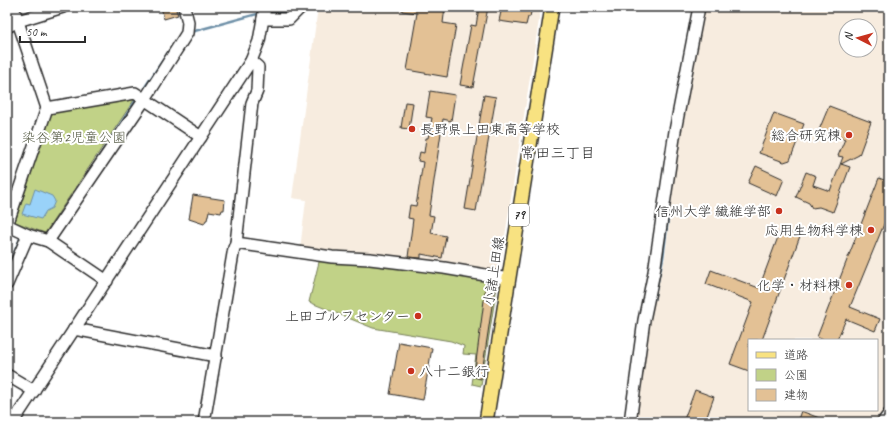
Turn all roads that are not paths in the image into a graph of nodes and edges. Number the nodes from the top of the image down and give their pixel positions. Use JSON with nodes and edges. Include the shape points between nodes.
{"nodes":[{"id":1,"x":14,"y":7,"type":"edge"},
{"id":2,"x":63,"y":7,"type":"edge"},
{"id":3,"x":184,"y":7,"type":"edge"},
{"id":4,"x":301,"y":7,"type":"edge"},
{"id":5,"x":552,"y":7,"type":"edge"},
{"id":6,"x":699,"y":7,"type":"edge"},
{"id":7,"x":264,"y":13,"type":"edge"},
{"id":8,"x":18,"y":21,"type":"junction"},
{"id":9,"x":7,"y":27,"type":"edge"},
{"id":10,"x":251,"y":61,"type":"junction"},
{"id":11,"x":145,"y":99,"type":"junction"},
{"id":12,"x":46,"y":108,"type":"junction"},
{"id":13,"x":201,"y":137,"type":"junction"},
{"id":14,"x":7,"y":225,"type":"edge"},
{"id":15,"x":28,"y":235,"type":"junction"},
{"id":16,"x":48,"y":241,"type":"junction"},
{"id":17,"x":236,"y":243,"type":"junction"},
{"id":18,"x":509,"y":279,"type":"junction"},
{"id":19,"x":107,"y":281,"type":"junction"},
{"id":20,"x":7,"y":284,"type":"edge"},
{"id":21,"x":74,"y":329,"type":"junction"},
{"id":22,"x":216,"y":356,"type":"junction"},
{"id":23,"x":7,"y":375,"type":"edge"},
{"id":24,"x":34,"y":391,"type":"junction"},
{"id":25,"x":889,"y":414,"type":"edge"},
{"id":26,"x":13,"y":422,"type":"edge"},
{"id":27,"x":204,"y":422,"type":"edge"},
{"id":28,"x":486,"y":422,"type":"edge"},
{"id":29,"x":630,"y":422,"type":"edge"},
{"id":30,"x":883,"y":422,"type":"edge"}],
"edges":[{"from":1,"to":8,"type":"street"},
{"from":2,"to":8,"type":"street"},
{"from":3,"to":11,"type":"street","via":[[188,22],[187,33]]},
{"from":4,"to":7,"type":"street","via":[[289,19]]},
{"from":5,"to":18,"type":"main road","name":"小諸上田線","number":"79"},
{"from":6,"to":29,"type":"street","via":[[675,131]]},
{"from":7,"to":10,"type":"street","via":[[257,50]]},
{"from":8,"to":9,"type":"street"},
{"from":8,"to":12,"type":"street"},
{"from":10,"to":13,"type":"street"},
{"from":10,"to":17,"type":"street","via":[[258,66],[257,91],[252,104]]},
{"from":11,"to":12,"type":"street","via":[[135,93]]},
{"from":11,"to":13,"type":"street"},
{"from":11,"to":16,"type":"street"},
{"from":12,"to":14,"type":"street"},
{"from":13,"to":19,"type":"street"},
{"from":14,"to":15,"type":"street"},
{"from":15,"to":16,"type":"street"},
{"from":15,"to":20,"type":"street"},
{"from":16,"to":19,"type":"street"},
{"from":17,"to":18,"type":"street","via":[[332,257],[394,261]]},
{"from":17,"to":22,"type":"street"},
{"from":18,"to":28,"type":"main road","name":"小諸上田線","number":"79"},
{"from":19,"to":21,"type":"street"},
{"from":21,"to":22,"type":"street"},
{"from":21,"to":24,"type":"street"},
{"from":22,"to":27,"type":"street"},
{"from":23,"to":24,"type":"street"},
{"from":24,"to":26,"type":"street"},
{"from":25,"to":30,"type":"street"}]}
